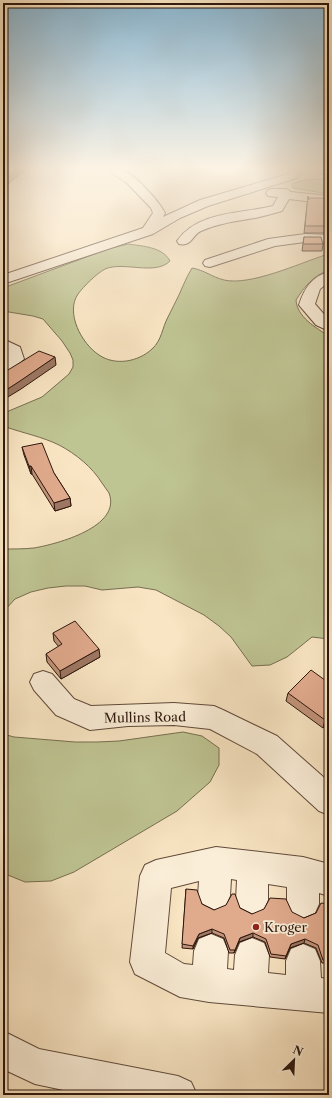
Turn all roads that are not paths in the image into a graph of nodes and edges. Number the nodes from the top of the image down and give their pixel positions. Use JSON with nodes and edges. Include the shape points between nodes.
{"nodes":[{"id":1,"x":154,"y":221,"type":"edge"},
{"id":2,"x":164,"y":221,"type":"edge"},
{"id":3,"x":216,"y":221,"type":"edge"},
{"id":4,"x":148,"y":231,"type":"junction"},
{"id":5,"x":329,"y":239,"type":"edge"},
{"id":6,"x":184,"y":241,"type":"dead end"},
{"id":7,"x":210,"y":263,"type":"dead end"},
{"id":8,"x":329,"y":276,"type":"edge"},
{"id":9,"x":3,"y":280,"type":"edge"},
{"id":10,"x":329,"y":326,"type":"edge"},
{"id":11,"x":3,"y":344,"type":"edge"},
{"id":12,"x":3,"y":369,"type":"edge"},
{"id":13,"x":43,"y":682,"type":"dead end"},
{"id":14,"x":329,"y":801,"type":"edge"},
{"id":15,"x":216,"y":862,"type":"junction"},
{"id":16,"x":253,"y":867,"type":"junction"},
{"id":17,"x":316,"y":877,"type":"edge"},
{"id":18,"x":214,"y":896,"type":"dead end"},
{"id":19,"x":252,"y":900,"type":"dead end"},
{"id":20,"x":303,"y":904,"type":"dead end"},
{"id":21,"x":211,"y":951,"type":"dead end"},
{"id":22,"x":252,"y":955,"type":"dead end"},
{"id":23,"x":303,"y":961,"type":"dead end"},
{"id":24,"x":209,"y":985,"type":"junction"},
{"id":25,"x":250,"y":988,"type":"junction"},
{"id":26,"x":317,"y":994,"type":"edge"},
{"id":27,"x":3,"y":1049,"type":"edge"},
{"id":28,"x":178,"y":1095,"type":"edge"}],
"edges":[{"from":1,"to":4,"type":"street"},
{"from":2,"to":4,"type":"street"},
{"from":3,"to":6,"type":"street","via":[[195,229]]},
{"from":4,"to":9,"type":"street"},
{"from":5,"to":7,"type":"street","via":[[305,238],[273,242]]},
{"from":8,"to":10,"type":"street","via":[[318,281],[311,290],[307,305]]},
{"from":11,"to":12,"type":"street","via":[[14,350],[16,359]]},
{"from":13,"to":14,"type":"street","name":"Mullins Road","via":[[65,706],[90,718],[174,714],[214,718],[267,745]]},
{"from":15,"to":16,"type":"street"},
{"from":15,"to":18,"type":"street"},
{"from":15,"to":24,"type":"street","via":[[156,876],[147,962],[180,980]]},
{"from":16,"to":17,"type":"street"},
{"from":16,"to":19,"type":"street"},
{"from":17,"to":20,"type":"street"},
{"from":21,"to":24,"type":"street"},
{"from":22,"to":25,"type":"street"},
{"from":23,"to":26,"type":"street"},
{"from":24,"to":25,"type":"street"},
{"from":25,"to":26,"type":"street"},
{"from":27,"to":28,"type":"street","via":[[35,1066]]}]}
